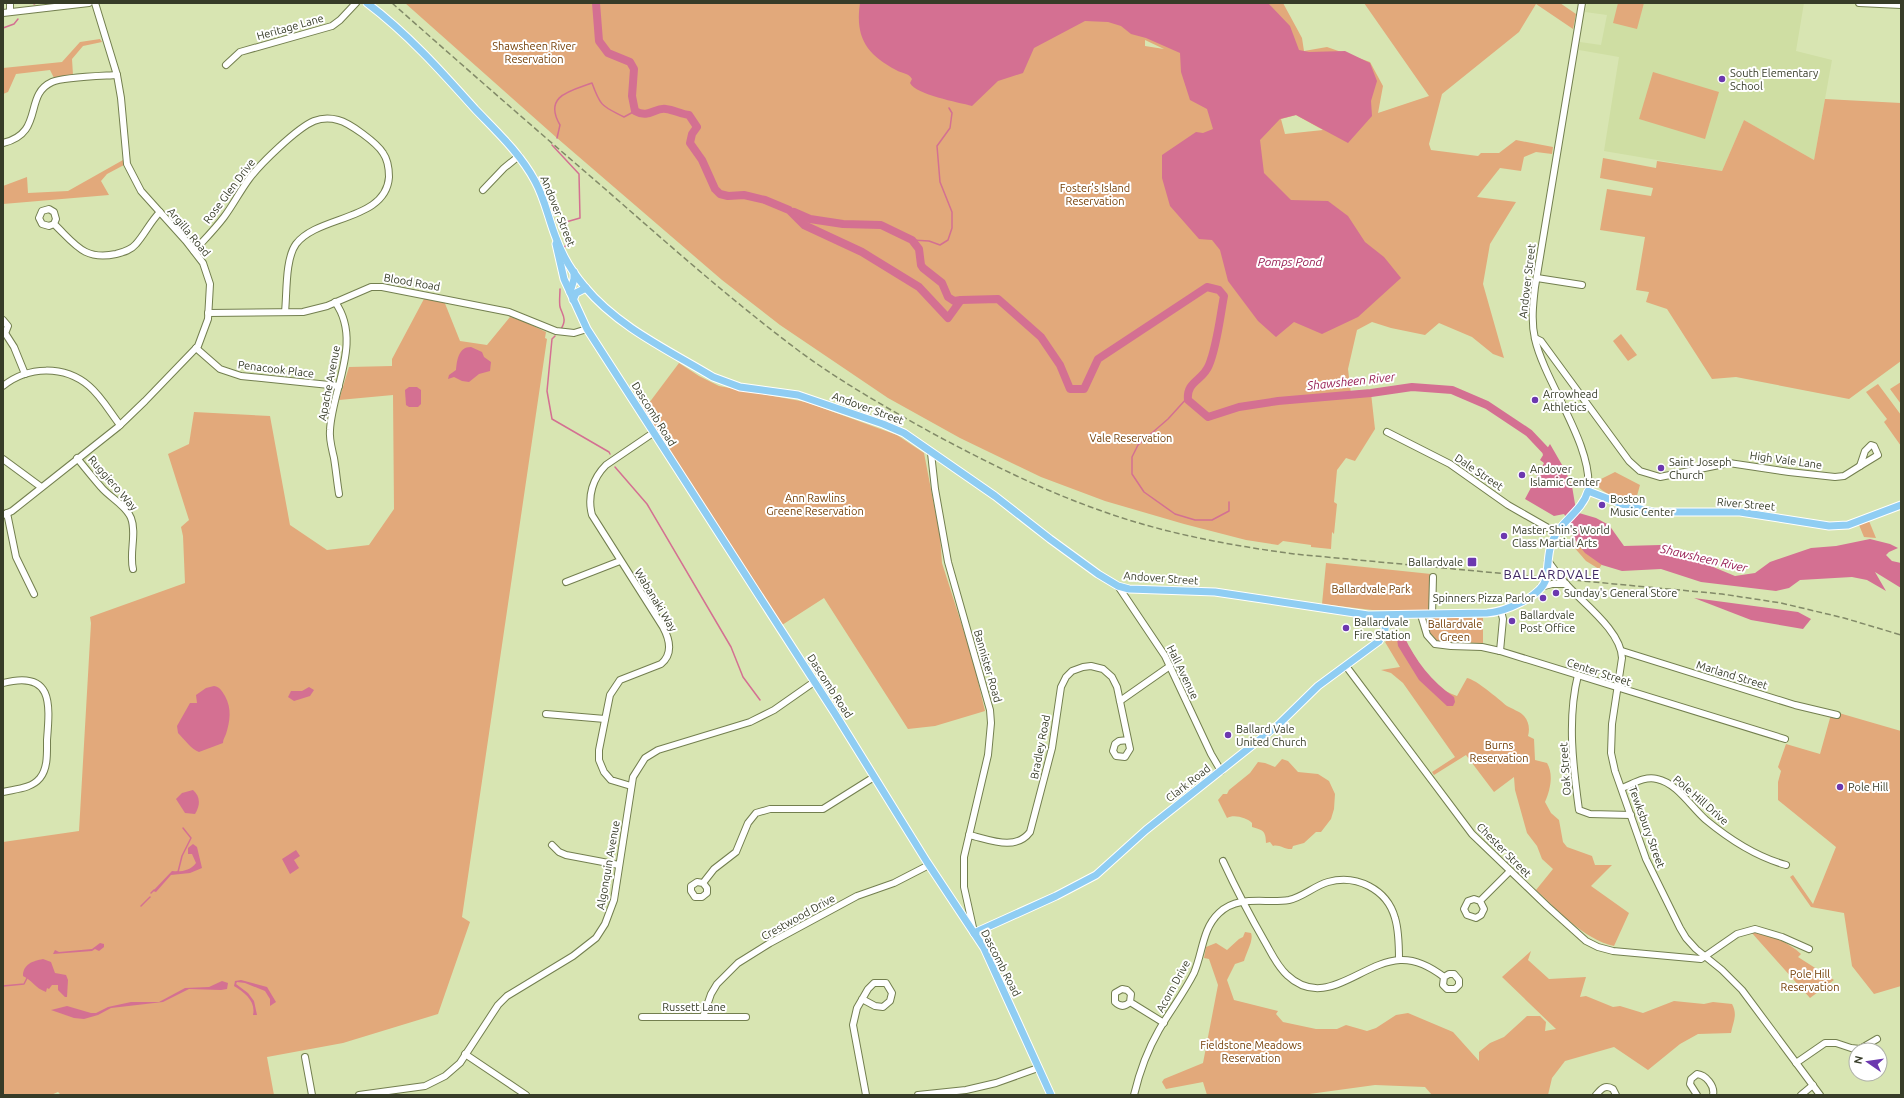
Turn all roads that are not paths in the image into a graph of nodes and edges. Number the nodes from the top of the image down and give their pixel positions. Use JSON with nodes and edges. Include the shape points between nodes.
{"nodes":[{"id":1,"x":10,"y":3,"type":"edge"},
{"id":2,"x":89,"y":3,"type":"edge"},
{"id":3,"x":94,"y":3,"type":"edge"},
{"id":4,"x":356,"y":3,"type":"edge"},
{"id":5,"x":367,"y":3,"type":"edge"},
{"id":6,"x":1582,"y":3,"type":"edge"},
{"id":7,"x":1860,"y":3,"type":"edge"},
{"id":8,"x":1901,"y":5,"type":"edge"},
{"id":9,"x":10,"y":12,"type":"junction"},
{"id":10,"x":3,"y":13,"type":"edge"},
{"id":11,"x":226,"y":65,"type":"dead end"},
{"id":12,"x":117,"y":75,"type":"junction"},
{"id":13,"x":3,"y":143,"type":"edge"},
{"id":14,"x":518,"y":156,"type":"junction"},
{"id":15,"x":484,"y":190,"type":"dead end"},
{"id":16,"x":160,"y":212,"type":"junction"},
{"id":17,"x":54,"y":224,"type":"dead end"},
{"id":18,"x":556,"y":238,"type":"junction"},
{"id":19,"x":194,"y":251,"type":"junction"},
{"id":20,"x":574,"y":272,"type":"junction"},
{"id":21,"x":1537,"y":278,"type":"junction"},
{"id":22,"x":1582,"y":285,"type":"dead end"},
{"id":23,"x":585,"y":286,"type":"junction"},
{"id":24,"x":571,"y":296,"type":"junction"},
{"id":25,"x":335,"y":302,"type":"junction"},
{"id":26,"x":285,"y":312,"type":"junction"},
{"id":27,"x":208,"y":313,"type":"junction"},
{"id":28,"x":3,"y":320,"type":"edge"},
{"id":29,"x":587,"y":328,"type":"junction"},
{"id":30,"x":4,"y":333,"type":"edge"},
{"id":31,"x":1535,"y":338,"type":"junction"},
{"id":32,"x":196,"y":348,"type":"junction"},
{"id":33,"x":25,"y":374,"type":"junction"},
{"id":34,"x":3,"y":386,"type":"edge"},
{"id":35,"x":339,"y":386,"type":"junction"},
{"id":36,"x":120,"y":425,"type":"junction"},
{"id":37,"x":1387,"y":432,"type":"dead end"},
{"id":38,"x":653,"y":433,"type":"junction"},
{"id":39,"x":931,"y":453,"type":"junction"},
{"id":40,"x":3,"y":458,"type":"edge"},
{"id":41,"x":78,"y":458,"type":"junction"},
{"id":42,"x":1860,"y":466,"type":"junction"},
{"id":43,"x":41,"y":488,"type":"junction"},
{"id":44,"x":1588,"y":490,"type":"junction"},
{"id":45,"x":339,"y":494,"type":"dead end"},
{"id":46,"x":1901,"y":505,"type":"edge"},
{"id":47,"x":5,"y":514,"type":"edge"},
{"id":48,"x":1557,"y":533,"type":"junction"},
{"id":49,"x":620,"y":561,"type":"junction"},
{"id":50,"x":1548,"y":561,"type":"junction"},
{"id":51,"x":133,"y":570,"type":"dead end"},
{"id":52,"x":1433,"y":577,"type":"dead end"},
{"id":53,"x":566,"y":582,"type":"dead end"},
{"id":54,"x":1566,"y":584,"type":"junction"},
{"id":55,"x":1118,"y":586,"type":"junction"},
{"id":56,"x":1541,"y":587,"type":"junction"},
{"id":57,"x":34,"y":594,"type":"dead end"},
{"id":58,"x":1501,"y":611,"type":"junction"},
{"id":59,"x":1421,"y":615,"type":"junction"},
{"id":60,"x":1432,"y":615,"type":"junction"},
{"id":61,"x":1386,"y":616,"type":"junction"},
{"id":62,"x":1500,"y":651,"type":"junction"},
{"id":63,"x":1622,"y":651,"type":"junction"},
{"id":64,"x":1170,"y":666,"type":"junction"},
{"id":65,"x":1346,"y":666,"type":"junction"},
{"id":66,"x":1578,"y":676,"type":"junction"},
{"id":67,"x":814,"y":682,"type":"junction"},
{"id":68,"x":3,"y":683,"type":"edge"},
{"id":69,"x":1618,"y":688,"type":"junction"},
{"id":70,"x":1120,"y":700,"type":"junction"},
{"id":71,"x":546,"y":714,"type":"dead end"},
{"id":72,"x":1837,"y":715,"type":"dead end"},
{"id":73,"x":605,"y":720,"type":"junction"},
{"id":74,"x":1785,"y":739,"type":"dead end"},
{"id":75,"x":1128,"y":740,"type":"dead end"},
{"id":76,"x":1221,"y":771,"type":"junction"},
{"id":77,"x":874,"y":777,"type":"junction"},
{"id":78,"x":631,"y":786,"type":"junction"},
{"id":79,"x":1622,"y":788,"type":"junction"},
{"id":80,"x":3,"y":792,"type":"edge"},
{"id":81,"x":1631,"y":815,"type":"junction"},
{"id":82,"x":969,"y":835,"type":"junction"},
{"id":83,"x":552,"y":845,"type":"dead end"},
{"id":84,"x":1223,"y":861,"type":"dead end"},
{"id":85,"x":619,"y":865,"type":"junction"},
{"id":86,"x":929,"y":865,"type":"junction"},
{"id":87,"x":1786,"y":865,"type":"dead end"},
{"id":88,"x":1510,"y":871,"type":"junction"},
{"id":89,"x":703,"y":883,"type":"dead end"},
{"id":90,"x":1480,"y":901,"type":"dead end"},
{"id":91,"x":1242,"y":902,"type":"junction"},
{"id":92,"x":974,"y":933,"type":"junction"},
{"id":93,"x":1809,"y":949,"type":"dead end"},
{"id":94,"x":1704,"y":956,"type":"junction"},
{"id":95,"x":1399,"y":960,"type":"junction"},
{"id":96,"x":1444,"y":977,"type":"dead end"},
{"id":97,"x":862,"y":999,"type":"junction"},
{"id":98,"x":1130,"y":1002,"type":"dead end"},
{"id":99,"x":642,"y":1017,"type":"dead end"},
{"id":100,"x":703,"y":1017,"type":"junction"},
{"id":101,"x":746,"y":1018,"type":"dead end"},
{"id":102,"x":1164,"y":1023,"type":"junction"},
{"id":103,"x":1877,"y":1039,"type":"dead end"},
{"id":104,"x":465,"y":1054,"type":"junction"},
{"id":105,"x":305,"y":1057,"type":"dead end"},
{"id":106,"x":1796,"y":1063,"type":"junction"},
{"id":107,"x":1038,"y":1068,"type":"junction"},
{"id":108,"x":1813,"y":1085,"type":"junction"},
{"id":109,"x":412,"y":1088,"type":"junction"},
{"id":110,"x":312,"y":1095,"type":"edge"},
{"id":111,"x":359,"y":1095,"type":"edge"},
{"id":112,"x":414,"y":1095,"type":"edge"},
{"id":113,"x":526,"y":1095,"type":"edge"},
{"id":114,"x":866,"y":1095,"type":"edge"},
{"id":115,"x":918,"y":1095,"type":"edge"},
{"id":116,"x":1051,"y":1095,"type":"edge"},
{"id":117,"x":1134,"y":1095,"type":"edge"},
{"id":118,"x":1596,"y":1095,"type":"edge"},
{"id":119,"x":1616,"y":1095,"type":"edge"},
{"id":120,"x":1697,"y":1095,"type":"edge"},
{"id":121,"x":1713,"y":1095,"type":"edge"},
{"id":122,"x":1801,"y":1095,"type":"edge"},
{"id":123,"x":1820,"y":1095,"type":"edge"}],
"edges":[{"from":1,"to":9,"type":"street"},
{"from":2,"to":9,"type":"street"},
{"from":3,"to":12,"type":"street","name":"Argilla Road"},
{"from":4,"to":11,"type":"street","name":"Heritage Lane","via":[[332,26],[240,52]]},
{"from":5,"to":14,"type":"main road","name":"Andover Street","via":[[393,22]]},
{"from":6,"to":21,"type":"street","name":"Andover Street"},
{"from":7,"to":8,"type":"street"},
{"from":9,"to":10,"type":"street"},
{"from":12,"to":13,"type":"street","via":[[53,82],[39,94],[25,132],[13,141]]},
{"from":12,"to":16,"type":"street","name":"Argilla Road","via":[[124,117],[127,164],[141,191]]},
{"from":14,"to":15,"type":"street"},
{"from":14,"to":18,"type":"main road","name":"Andover Street","via":[[540,191]]},
{"from":16,"to":17,"type":"street","via":[[133,247],[103,256],[86,253]]},
{"from":16,"to":19,"type":"street","name":"Argilla Road"},
{"from":18,"to":20,"type":"main road","name":"Andover Street"},
{"from":18,"to":24,"type":"main road","name":"Dascomb Road","via":[[561,269]]},
{"from":19,"to":26,"type":"street","name":"Rose Glen Drive","via":[[220,222],[259,166],[304,127],[328,118],[340,120],[351,126],[384,154],[389,172],[386,189],[370,206],[312,231],[297,243],[289,260]]},
{"from":19,"to":27,"type":"street","name":"Argilla Road","via":[[204,263],[209,276]]},
{"from":20,"to":23,"type":"main road","name":"Andover Street"},
{"from":20,"to":24,"type":"main road"},
{"from":21,"to":22,"type":"street"},
{"from":21,"to":31,"type":"street","name":"Andover Street","via":[[1533,318]]},
{"from":23,"to":24,"type":"main road"},
{"from":23,"to":39,"type":"main road","name":"Andover Street","via":[[599,302],[627,325],[713,377],[740,387],[789,394],[835,407],[904,434]]},
{"from":24,"to":29,"type":"main road","name":"Dascomb Road"},
{"from":25,"to":26,"type":"street","name":"Blood Road","via":[[316,309]]},
{"from":25,"to":29,"type":"street","name":"Blood Road","via":[[371,287],[389,287],[509,312],[556,331],[574,332]]},
{"from":25,"to":35,"type":"street","name":"Apache Avenue","via":[[344,317],[347,333],[347,352]]},
{"from":26,"to":27,"type":"street","name":"Blood Road"},
{"from":27,"to":32,"type":"street","name":"Argilla Road","via":[[206,326]]},
{"from":28,"to":30,"type":"street","via":[[7,325]]},
{"from":29,"to":38,"type":"main road","name":"Dascomb Road"},
{"from":30,"to":33,"type":"street","via":[[14,346]]},
{"from":31,"to":42,"type":"street","name":"High Vale Lane","via":[[1541,341],[1629,461],[1640,471],[1653,476],[1671,476],[1729,463],[1840,477]]},
{"from":31,"to":44,"type":"street","name":"Andover Street","via":[[1579,442],[1587,473]]},
{"from":32,"to":35,"type":"street","name":"Penacook Place","via":[[220,369],[240,376]]},
{"from":32,"to":36,"type":"street","name":"Argilla Road"},
{"from":33,"to":34,"type":"street"},
{"from":33,"to":36,"type":"street","via":[[56,371],[78,378],[93,390]]},
{"from":35,"to":45,"type":"street","name":"Apache Avenue","via":[[330,433]]},
{"from":36,"to":41,"type":"street","name":"Argilla Road"},
{"from":37,"to":48,"type":"street","name":"Dale Street","via":[[1450,464],[1508,505]]},
{"from":38,"to":49,"type":"street","name":"Wabanaki Way","via":[[606,465],[597,475],[592,488],[589,506],[592,515]]},
{"from":38,"to":67,"type":"main road","name":"Dascomb Road"},
{"from":39,"to":55,"type":"main road","name":"Andover Street","via":[[995,496],[1072,556]]},
{"from":39,"to":82,"type":"street","name":"Bannister Road","via":[[948,562],[990,710],[988,755]]},
{"from":40,"to":43,"type":"street"},
{"from":41,"to":43,"type":"street","name":"Argilla Road"},
{"from":41,"to":51,"type":"street","name":"Ruggiero Way","via":[[100,487],[127,511],[131,518],[130,554]]},
{"from":42,"to":42,"type":"street","name":"High Vale Lane","via":[[1878,455],[1874,446],[1865,451]]},
{"from":43,"to":47,"type":"street","name":"Argilla Road"},
{"from":44,"to":46,"type":"main road","name":"River Street","via":[[1627,506],[1653,512],[1740,512],[1829,526],[1848,525]]},
{"from":44,"to":48,"type":"main road","via":[[1585,499]]},
{"from":47,"to":57,"type":"street","via":[[16,557]]},
{"from":48,"to":50,"type":"main road","via":[[1551,544]]},
{"from":49,"to":53,"type":"street"},
{"from":49,"to":73,"type":"street","name":"Wabanaki Way","via":[[668,636],[669,651],[668,657],[661,664],[617,683],[610,694]]},
{"from":50,"to":54,"type":"street"},
{"from":50,"to":56,"type":"main road","via":[[1545,580]]},
{"from":52,"to":60,"type":"street"},
{"from":54,"to":56,"type":"street"},
{"from":54,"to":63,"type":"street","via":[[1613,635]]},
{"from":55,"to":61,"type":"main road","name":"Andover Street","via":[[1129,589],[1215,592],[1350,613]]},
{"from":55,"to":64,"type":"street","name":"Hall Avenue","via":[[1156,640]]},
{"from":56,"to":58,"type":"main road","name":"Andover Street","via":[[1523,601]]},
{"from":58,"to":60,"type":"main road","name":"Andover Street"},
{"from":58,"to":62,"type":"street","via":[[1503,620]]},
{"from":59,"to":60,"type":"main road","name":"Andover Street"},
{"from":59,"to":61,"type":"main road","name":"Andover Street"},
{"from":59,"to":62,"type":"street","name":"Center Street","via":[[1427,635],[1435,644],[1482,647]]},
{"from":61,"to":65,"type":"main road","name":"Clark Road","via":[[1385,630],[1379,641]]},
{"from":62,"to":66,"type":"street","name":"Center Street"},
{"from":63,"to":69,"type":"street","name":"Tewksbury Street"},
{"from":63,"to":72,"type":"street","name":"Marland Street"},
{"from":64,"to":70,"type":"street"},
{"from":64,"to":76,"type":"street","name":"Hall Avenue"},
{"from":65,"to":76,"type":"main road","name":"Clark Road","via":[[1318,686],[1282,721]]},
{"from":65,"to":88,"type":"street","name":"Chester Street","via":[[1472,834]]},
{"from":66,"to":69,"type":"street","name":"Center Street"},
{"from":66,"to":81,"type":"street","name":"Oak Street","via":[[1572,700],[1572,718],[1579,810],[1590,814]]},
{"from":67,"to":77,"type":"main road","name":"Dascomb Road"},
{"from":67,"to":78,"type":"street","name":"Algonquin Avenue","via":[[774,710],[750,722],[650,754],[635,771]]},
{"from":68,"to":80,"type":"street","via":[[22,679],[35,683],[46,695],[49,707],[46,764],[43,774],[31,785]]},
{"from":69,"to":74,"type":"street","name":"Center Street"},
{"from":69,"to":79,"type":"street","name":"Tewksbury Street","via":[[1610,744]]},
{"from":70,"to":75,"type":"street","name":"Bradley Road"},
{"from":70,"to":82,"type":"street","name":"Bradley Road","via":[[1114,680],[1103,669],[1083,667],[1069,674],[1061,687],[1052,748],[1030,832],[1022,840],[1012,843]]},
{"from":71,"to":73,"type":"street"},
{"from":73,"to":78,"type":"street","name":"Wabanaki Way","via":[[599,750],[601,766],[611,780]]},
{"from":76,"to":92,"type":"main road","name":"Clark Road","via":[[1146,830],[1096,875]]},
{"from":77,"to":86,"type":"main road","name":"Dascomb Road"},
{"from":77,"to":89,"type":"street","via":[[822,808],[770,809],[756,813],[748,823],[736,852],[714,869]]},
{"from":78,"to":85,"type":"street","name":"Algonquin Avenue"},
{"from":79,"to":81,"type":"street","name":"Tewksbury Street"},
{"from":79,"to":87,"type":"street","name":"Pole Hill Drive","via":[[1643,779],[1652,778],[1665,782],[1714,826],[1760,856]]},
{"from":81,"to":94,"type":"street","name":"Tewksbury Street","via":[[1646,859],[1680,928]]},
{"from":82,"to":92,"type":"street","name":"Bannister Road","via":[[963,870]]},
{"from":83,"to":85,"type":"street","via":[[566,855]]},
{"from":84,"to":91,"type":"street"},
{"from":85,"to":104,"type":"street","name":"Algonquin Avenue","via":[[610,913],[596,938],[507,996],[498,1005]]},
{"from":86,"to":92,"type":"main road","name":"Dascomb Road"},
{"from":86,"to":100,"type":"street","name":"Crestwood Drive","via":[[894,883],[857,896],[738,963],[710,994]]},
{"from":88,"to":90,"type":"street"},
{"from":88,"to":94,"type":"street","name":"Chester Street","via":[[1576,934],[1598,947],[1631,953],[1701,959]]},
{"from":91,"to":95,"type":"street","via":[[1279,966],[1288,976],[1306,986],[1332,986]]},
{"from":91,"to":95,"type":"street","name":"Acorn Drive","via":[[1289,900],[1335,880],[1362,883],[1378,892],[1393,911],[1397,924]]},
{"from":91,"to":102,"type":"street","name":"Acorn Drive","via":[[1221,911],[1211,923],[1203,939],[1193,974]]},
{"from":92,"to":107,"type":"main road","name":"Dascomb Road","via":[[984,948]]},
{"from":93,"to":94,"type":"street","via":[[1782,936],[1755,929],[1737,934]]},
{"from":94,"to":106,"type":"street","name":"Tewksbury Street","via":[[1742,990]]},
{"from":95,"to":96,"type":"street","via":[[1422,964]]},
{"from":97,"to":97,"type":"street","via":[[883,1007],[890,1001],[892,993],[889,986],[878,982],[870,985]]},
{"from":97,"to":114,"type":"street","via":[[855,1012],[853,1025]]},
{"from":98,"to":102,"type":"street"},
{"from":99,"to":100,"type":"street","name":"Russett Lane"},
{"from":100,"to":101,"type":"street","name":"Russett Lane"},
{"from":102,"to":117,"type":"street","name":"Acorn Drive","via":[[1151,1047]]},
{"from":103,"to":106,"type":"street","via":[[1860,1049],[1836,1042],[1825,1044]]},
{"from":104,"to":109,"type":"street","name":"Algonquin Avenue","via":[[445,1076],[425,1086]]},
{"from":104,"to":113,"type":"street"},
{"from":105,"to":110,"type":"street"},
{"from":106,"to":108,"type":"street","name":"Tewksbury Street"},
{"from":107,"to":115,"type":"street","via":[[996,1083],[966,1090]]},
{"from":107,"to":116,"type":"main road","name":"Dascomb Road"},
{"from":108,"to":122,"type":"street"},
{"from":108,"to":123,"type":"street","name":"Tewksbury Street"},
{"from":109,"to":111,"type":"street","name":"Algonquin Avenue"},
{"from":109,"to":112,"type":"street"},
{"from":118,"to":119,"type":"street","via":[[1602,1088],[1608,1087],[1613,1089]]},
{"from":120,"to":121,"type":"street","via":[[1690,1084],[1691,1079],[1697,1074],[1704,1077],[1712,1086]]}]}
